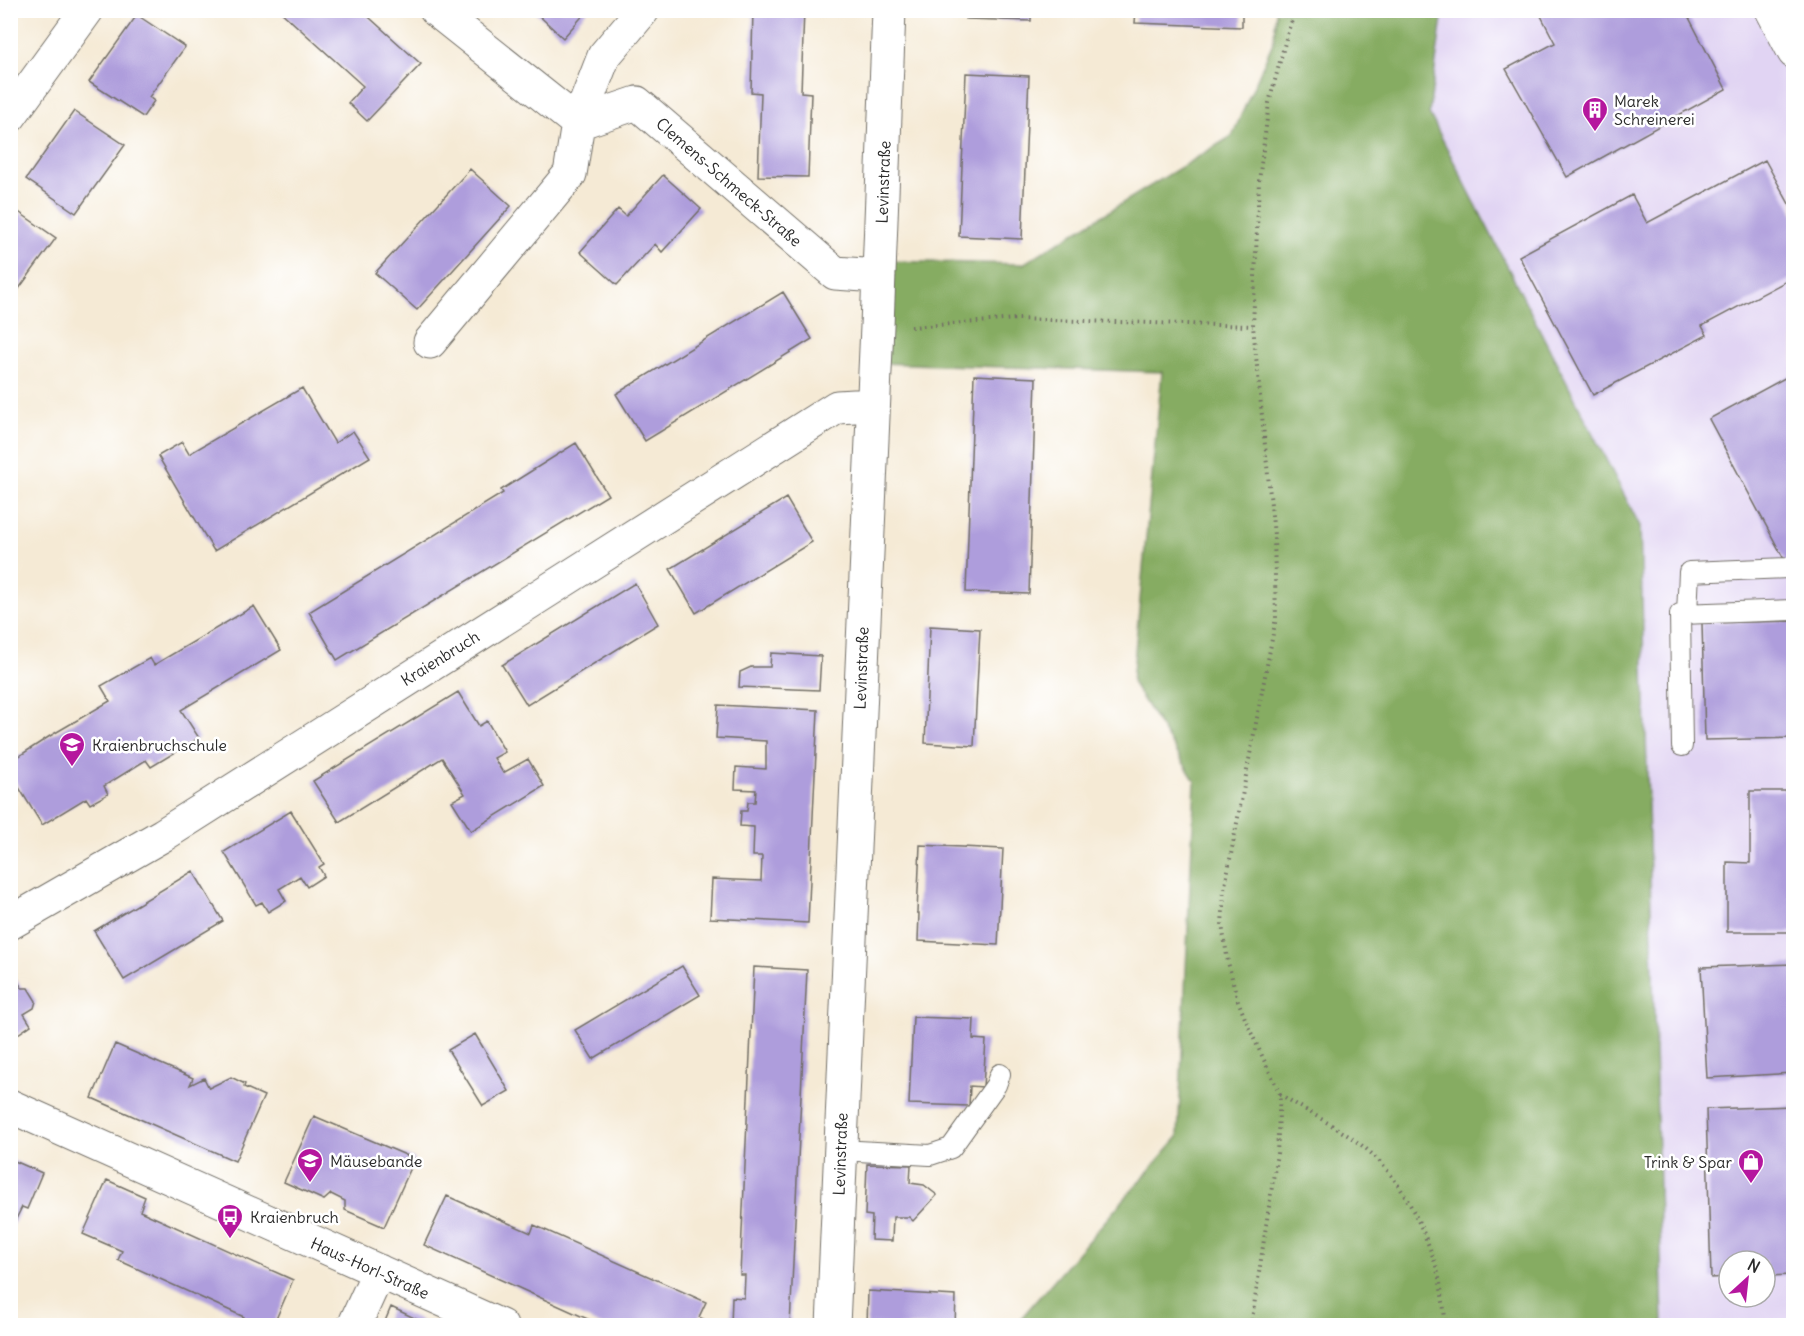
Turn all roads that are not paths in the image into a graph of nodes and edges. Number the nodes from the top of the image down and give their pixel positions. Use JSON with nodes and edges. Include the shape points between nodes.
{"nodes":[{"id":1,"x":87,"y":10,"type":"edge"},
{"id":2,"x":436,"y":10,"type":"edge"},
{"id":3,"x":643,"y":10,"type":"edge"},
{"id":4,"x":889,"y":10,"type":"edge"},
{"id":5,"x":1772,"y":10,"type":"edge"},
{"id":6,"x":1794,"y":52,"type":"edge"},
{"id":7,"x":10,"y":116,"type":"edge"},
{"id":8,"x":578,"y":123,"type":"junction"},
{"id":9,"x":879,"y":276,"type":"junction"},
{"id":10,"x":430,"y":342,"type":"dead end"},
{"id":11,"x":872,"y":405,"type":"junction"},
{"id":12,"x":1794,"y":566,"type":"edge"},
{"id":13,"x":1794,"y":609,"type":"edge"},
{"id":14,"x":1687,"y":613,"type":"junction"},
{"id":15,"x":1682,"y":746,"type":"dead end"},
{"id":16,"x":10,"y":923,"type":"edge"},
{"id":17,"x":1000,"y":1074,"type":"dead end"},
{"id":18,"x":10,"y":1106,"type":"edge"},
{"id":19,"x":840,"y":1150,"type":"junction"},
{"id":20,"x":379,"y":1271,"type":"junction"},
{"id":21,"x":354,"y":1326,"type":"edge"},
{"id":22,"x":501,"y":1326,"type":"edge"},
{"id":23,"x":833,"y":1326,"type":"edge"}],
"edges":[{"from":1,"to":7,"type":"street"},
{"from":2,"to":8,"type":"street"},
{"from":3,"to":8,"type":"street","via":[[604,56]]},
{"from":4,"to":9,"type":"street","name":"Levinstraße"},
{"from":5,"to":6,"type":"street"},
{"from":8,"to":9,"type":"street","name":"Clemens-Schmeck-Straße","via":[[637,103],[835,273]]},
{"from":8,"to":10,"type":"street","via":[[570,174]]},
{"from":9,"to":11,"type":"street","name":"Levinstraße"},
{"from":11,"to":16,"type":"street","name":"Kraienbruch","via":[[837,407],[163,835]]},
{"from":11,"to":19,"type":"street","name":"Levinstraße"},
{"from":12,"to":14,"type":"lane","via":[[1689,572]]},
{"from":13,"to":14,"type":"lane"},
{"from":14,"to":15,"type":"lane","via":[[1680,614]]},
{"from":17,"to":19,"type":"lane","via":[[951,1148],[930,1155]]},
{"from":18,"to":20,"type":"street","name":"Haus-Horl-Straße"},
{"from":19,"to":23,"type":"street","name":"Levinstraße"},
{"from":20,"to":21,"type":"street"},
{"from":20,"to":22,"type":"street","name":"Haus-Horl-Straße"}]}
